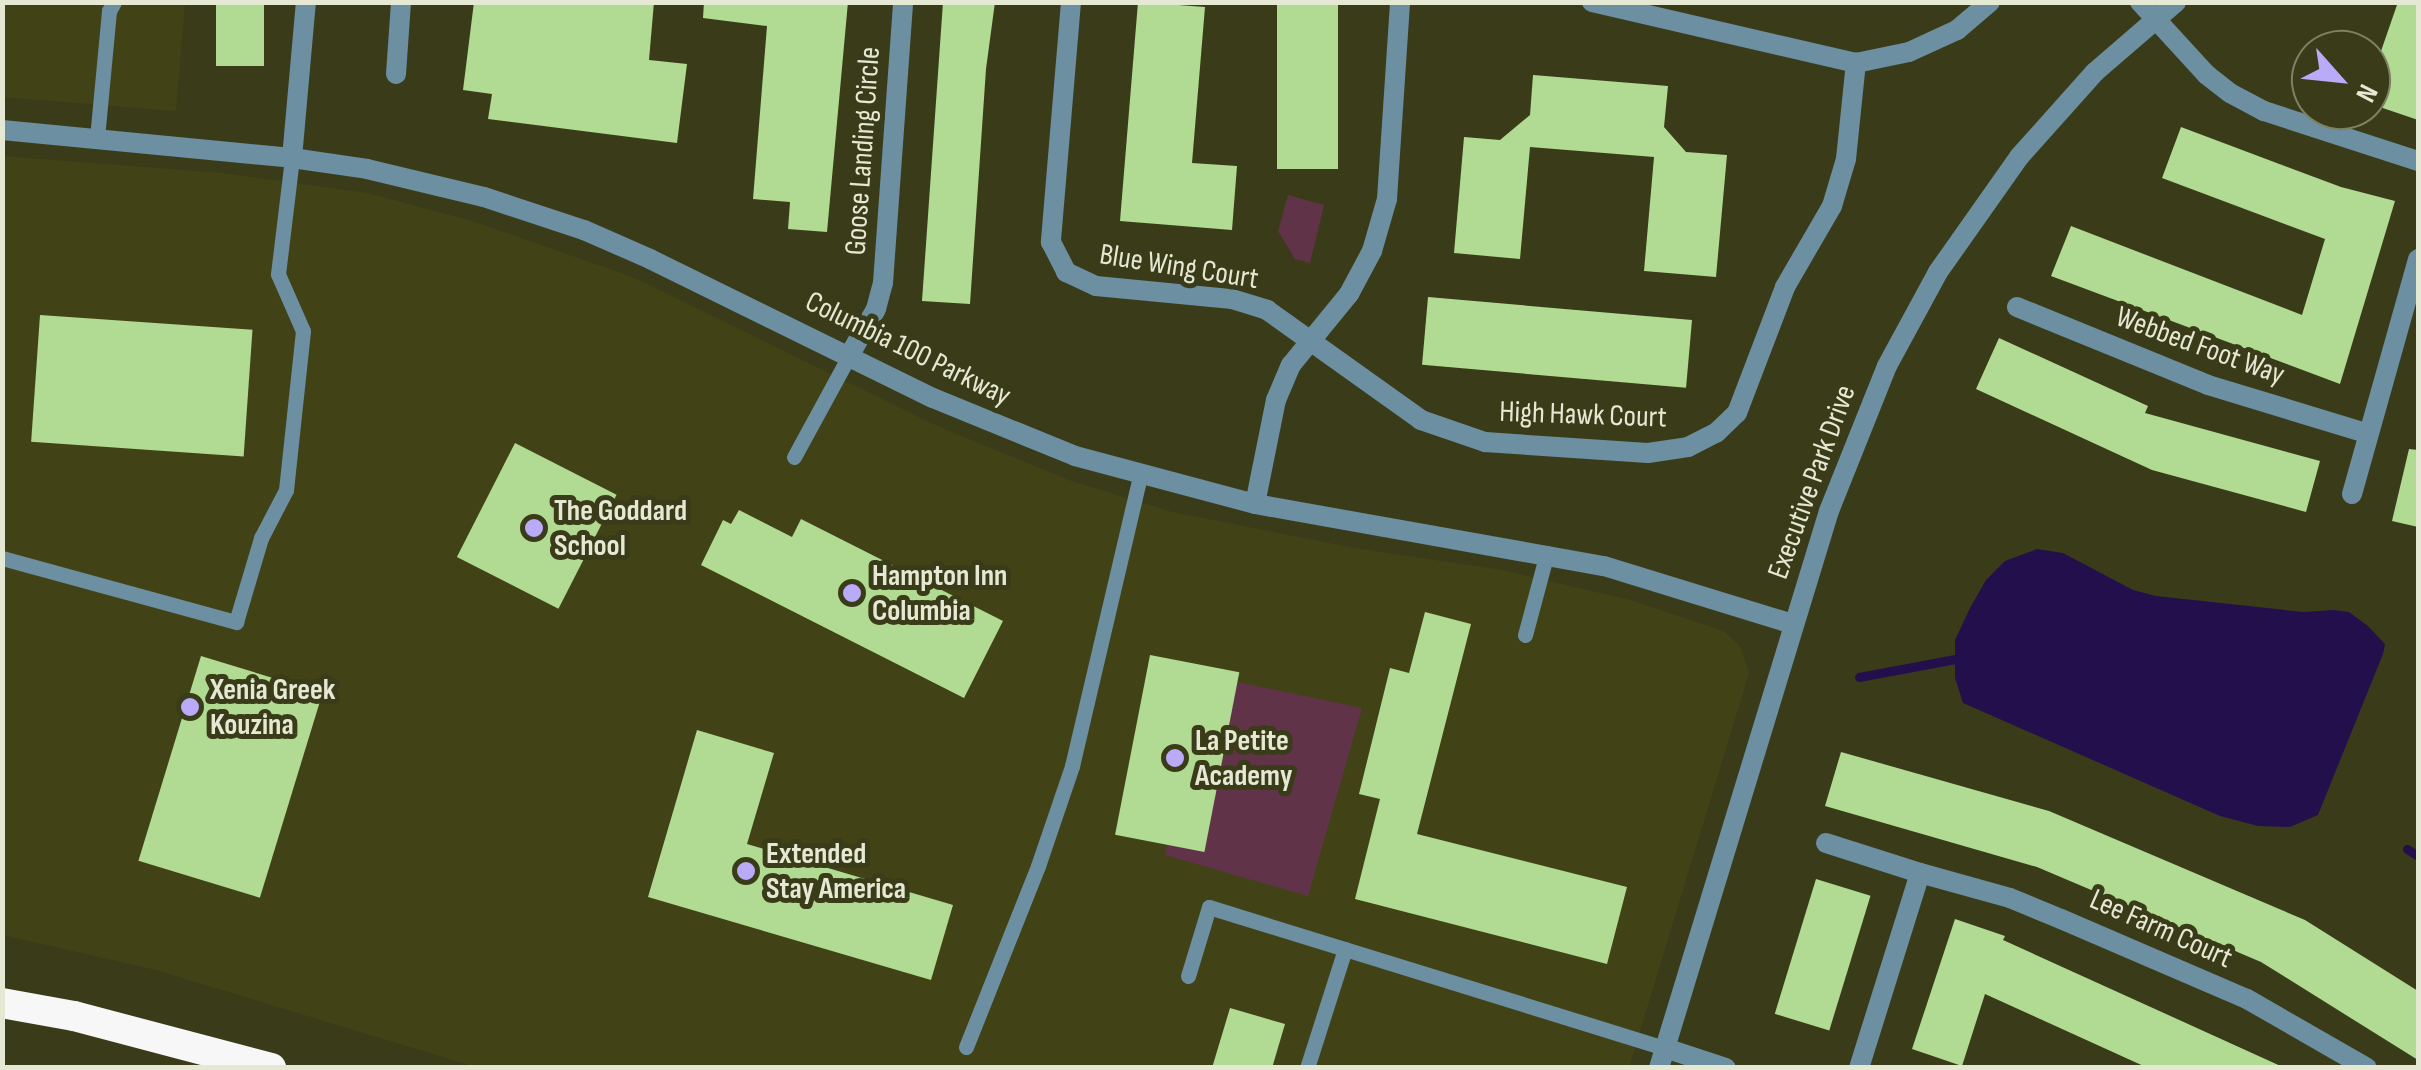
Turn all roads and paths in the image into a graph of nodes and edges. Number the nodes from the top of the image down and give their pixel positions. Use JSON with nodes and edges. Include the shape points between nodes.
{"nodes":[{"id":1,"x":114,"y":2,"type":"edge"},
{"id":2,"x":306,"y":2,"type":"edge"},
{"id":3,"x":401,"y":2,"type":"edge"},
{"id":4,"x":904,"y":2,"type":"edge"},
{"id":5,"x":1071,"y":2,"type":"edge"},
{"id":6,"x":1400,"y":2,"type":"edge"},
{"id":7,"x":1592,"y":2,"type":"edge"},
{"id":8,"x":1990,"y":2,"type":"edge"},
{"id":9,"x":2176,"y":2,"type":"edge"},
{"id":10,"x":2147,"y":10,"type":"edge"},
{"id":11,"x":1856,"y":62,"type":"junction"},
{"id":12,"x":396,"y":74,"type":"dead end"},
{"id":13,"x":2,"y":130,"type":"edge"},
{"id":14,"x":97,"y":138,"type":"junction"},
{"id":15,"x":292,"y":158,"type":"junction"},
{"id":16,"x":2418,"y":161,"type":"edge"},
{"id":17,"x":2418,"y":259,"type":"edge"},
{"id":18,"x":2017,"y":307,"type":"dead end"},
{"id":19,"x":1311,"y":340,"type":"junction"},
{"id":20,"x":849,"y":356,"type":"junction"},
{"id":21,"x":2366,"y":433,"type":"junction"},
{"id":22,"x":794,"y":457,"type":"dead end"},
{"id":23,"x":1140,"y":476,"type":"junction"},
{"id":24,"x":2352,"y":494,"type":"dead end"},
{"id":25,"x":1255,"y":504,"type":"junction"},
{"id":26,"x":1546,"y":553,"type":"junction"},
{"id":27,"x":2,"y":558,"type":"edge"},
{"id":28,"x":1792,"y":624,"type":"junction"},
{"id":29,"x":1525,"y":636,"type":"dead end"},
{"id":30,"x":1826,"y":842,"type":"dead end"},
{"id":31,"x":1920,"y":873,"type":"junction"},
{"id":32,"x":1345,"y":949,"type":"junction"},
{"id":33,"x":1188,"y":976,"type":"dead end"},
{"id":34,"x":2,"y":1003,"type":"edge"},
{"id":35,"x":966,"y":1047,"type":"dead end"},
{"id":36,"x":1662,"y":1058,"type":"edge"},
{"id":37,"x":271,"y":1068,"type":"edge"},
{"id":38,"x":1308,"y":1068,"type":"edge"},
{"id":39,"x":1726,"y":1068,"type":"edge"},
{"id":40,"x":1860,"y":1068,"type":"edge"},
{"id":41,"x":2367,"y":1068,"type":"edge"}],
"edges":[{"from":1,"to":14,"type":"lane"},
{"from":2,"to":15,"type":"street"},
{"from":3,"to":12,"type":"street"},
{"from":4,"to":20,"type":"street","name":"Goose Landing Circle","via":[[883,283]]},
{"from":5,"to":19,"type":"street","name":"Blue Wing Court","via":[[1051,242],[1056,258],[1066,272],[1096,286],[1232,298],[1267,310]]},
{"from":6,"to":19,"type":"street","via":[[1387,199],[1364,265]]},
{"from":7,"to":11,"type":"street"},
{"from":8,"to":11,"type":"street","via":[[1957,30],[1909,52]]},
{"from":9,"to":10,"type":"street","name":"Executive Park Drive"},
{"from":10,"to":16,"type":"street","via":[[2230,93],[2264,111]]},
{"from":10,"to":28,"type":"street","name":"Executive Park Drive","via":[[1975,214],[1938,272],[1856,436]]},
{"from":11,"to":19,"type":"street","name":"High Hawk Court","via":[[1846,160],[1832,206],[1785,287],[1737,412],[1688,447],[1648,453],[1485,442],[1421,420]]},
{"from":13,"to":14,"type":"street","name":"Columbia 100 Parkway"},
{"from":14,"to":15,"type":"street","name":"Columbia 100 Parkway"},
{"from":15,"to":20,"type":"street","name":"Columbia 100 Parkway","via":[[421,181],[584,230]]},
{"from":15,"to":27,"type":"lane","via":[[278,274],[303,331],[286,490],[262,538],[236,622]]},
{"from":17,"to":21,"type":"street"},
{"from":18,"to":21,"type":"street","name":"Webbed Foot Way","via":[[2208,385]]},
{"from":19,"to":25,"type":"street","via":[[1276,400]]},
{"from":20,"to":22,"type":"lane"},
{"from":20,"to":23,"type":"street","name":"Columbia 100 Parkway","via":[[1007,430]]},
{"from":21,"to":24,"type":"street"},
{"from":23,"to":25,"type":"street","name":"Columbia 100 Parkway"},
{"from":23,"to":35,"type":"lane","via":[[1072,766]]},
{"from":25,"to":26,"type":"street","name":"Columbia 100 Parkway"},
{"from":26,"to":28,"type":"street","name":"Columbia 100 Parkway"},
{"from":26,"to":29,"type":"lane"},
{"from":28,"to":36,"type":"street","name":"Executive Park Drive"},
{"from":30,"to":31,"type":"street","name":"Lee Farm Court"},
{"from":31,"to":40,"type":"street"},
{"from":31,"to":41,"type":"street","name":"Lee Farm Court","via":[[2077,925],[2247,1000]]},
{"from":32,"to":33,"type":"lane","via":[[1209,908]]},
{"from":32,"to":36,"type":"lane"},
{"from":32,"to":38,"type":"lane"},
{"from":34,"to":37,"type":"highway"},
{"from":36,"to":39,"type":"street"}]}
